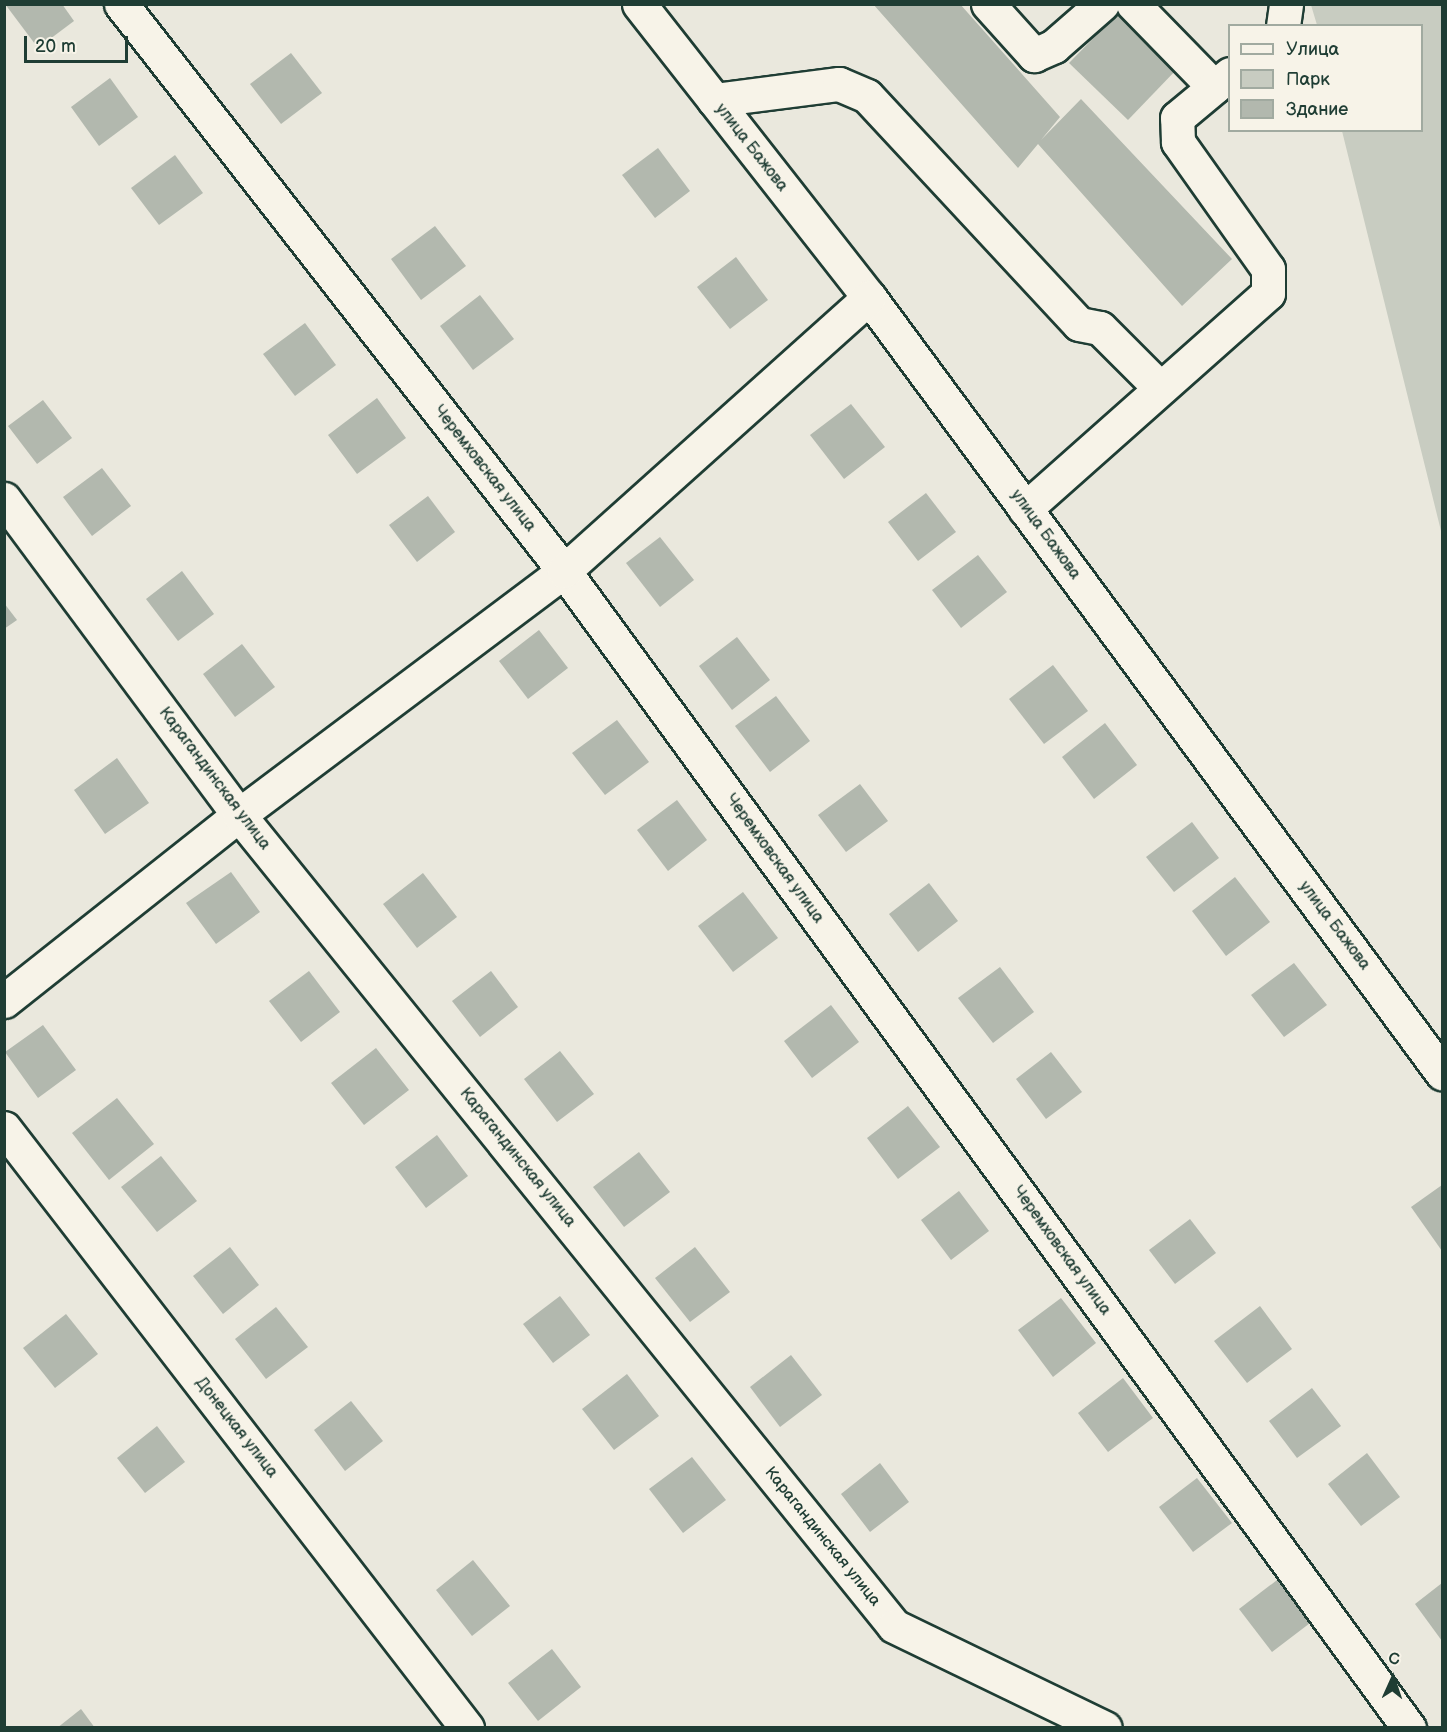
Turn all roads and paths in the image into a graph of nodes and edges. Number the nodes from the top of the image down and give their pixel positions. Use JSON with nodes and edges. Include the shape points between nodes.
{"nodes":[{"id":1,"x":121,"y":4,"type":"edge"},
{"id":2,"x":639,"y":4,"type":"edge"},
{"id":3,"x":988,"y":4,"type":"edge"},
{"id":4,"x":1102,"y":4,"type":"edge"},
{"id":5,"x":1133,"y":4,"type":"edge"},
{"id":6,"x":1286,"y":4,"type":"edge"},
{"id":7,"x":1283,"y":24,"type":"edge"},
{"id":8,"x":1222,"y":81,"type":"edge"},
{"id":9,"x":714,"y":100,"type":"junction"},
{"id":10,"x":869,"y":297,"type":"junction"},
{"id":11,"x":1160,"y":388,"type":"junction"},
{"id":12,"x":4,"y":500,"type":"edge"},
{"id":13,"x":1025,"y":509,"type":"junction"},
{"id":14,"x":564,"y":571,"type":"junction"},
{"id":15,"x":239,"y":815,"type":"junction"},
{"id":16,"x":4,"y":1001,"type":"edge"},
{"id":17,"x":1443,"y":1072,"type":"edge"},
{"id":18,"x":4,"y":1128,"type":"edge"},
{"id":19,"x":467,"y":1728,"type":"edge"},
{"id":20,"x":1105,"y":1728,"type":"edge"},
{"id":21,"x":1409,"y":1728,"type":"edge"}],
"edges":[{"from":1,"to":14,"type":"street","name":"Черемховская улица"},
{"from":2,"to":9,"type":"street","name":"улица Бажова"},
{"from":3,"to":4,"type":"street","via":[[1034,55],[1054,46]]},
{"from":5,"to":8,"type":"street"},
{"from":6,"to":7,"type":"street"},
{"from":8,"to":11,"type":"street","via":[[1177,118],[1178,142],[1268,269],[1268,293]]},
{"from":9,"to":10,"type":"street","name":"улица Бажова"},
{"from":9,"to":11,"type":"street","via":[[839,84],[867,96],[1079,324],[1100,328]]},
{"from":10,"to":13,"type":"street","name":"улица Бажова"},
{"from":10,"to":14,"type":"street"},
{"from":11,"to":13,"type":"street"},
{"from":12,"to":15,"type":"street","name":"Карагандинская улица"},
{"from":13,"to":17,"type":"street","name":"улица Бажова"},
{"from":14,"to":15,"type":"street"},
{"from":14,"to":21,"type":"street","name":"Черемховская улица"},
{"from":15,"to":16,"type":"street"},
{"from":15,"to":20,"type":"street","name":"Карагандинская улица","via":[[894,1626]]},
{"from":18,"to":19,"type":"street","name":"Донецкая улица"}]}
